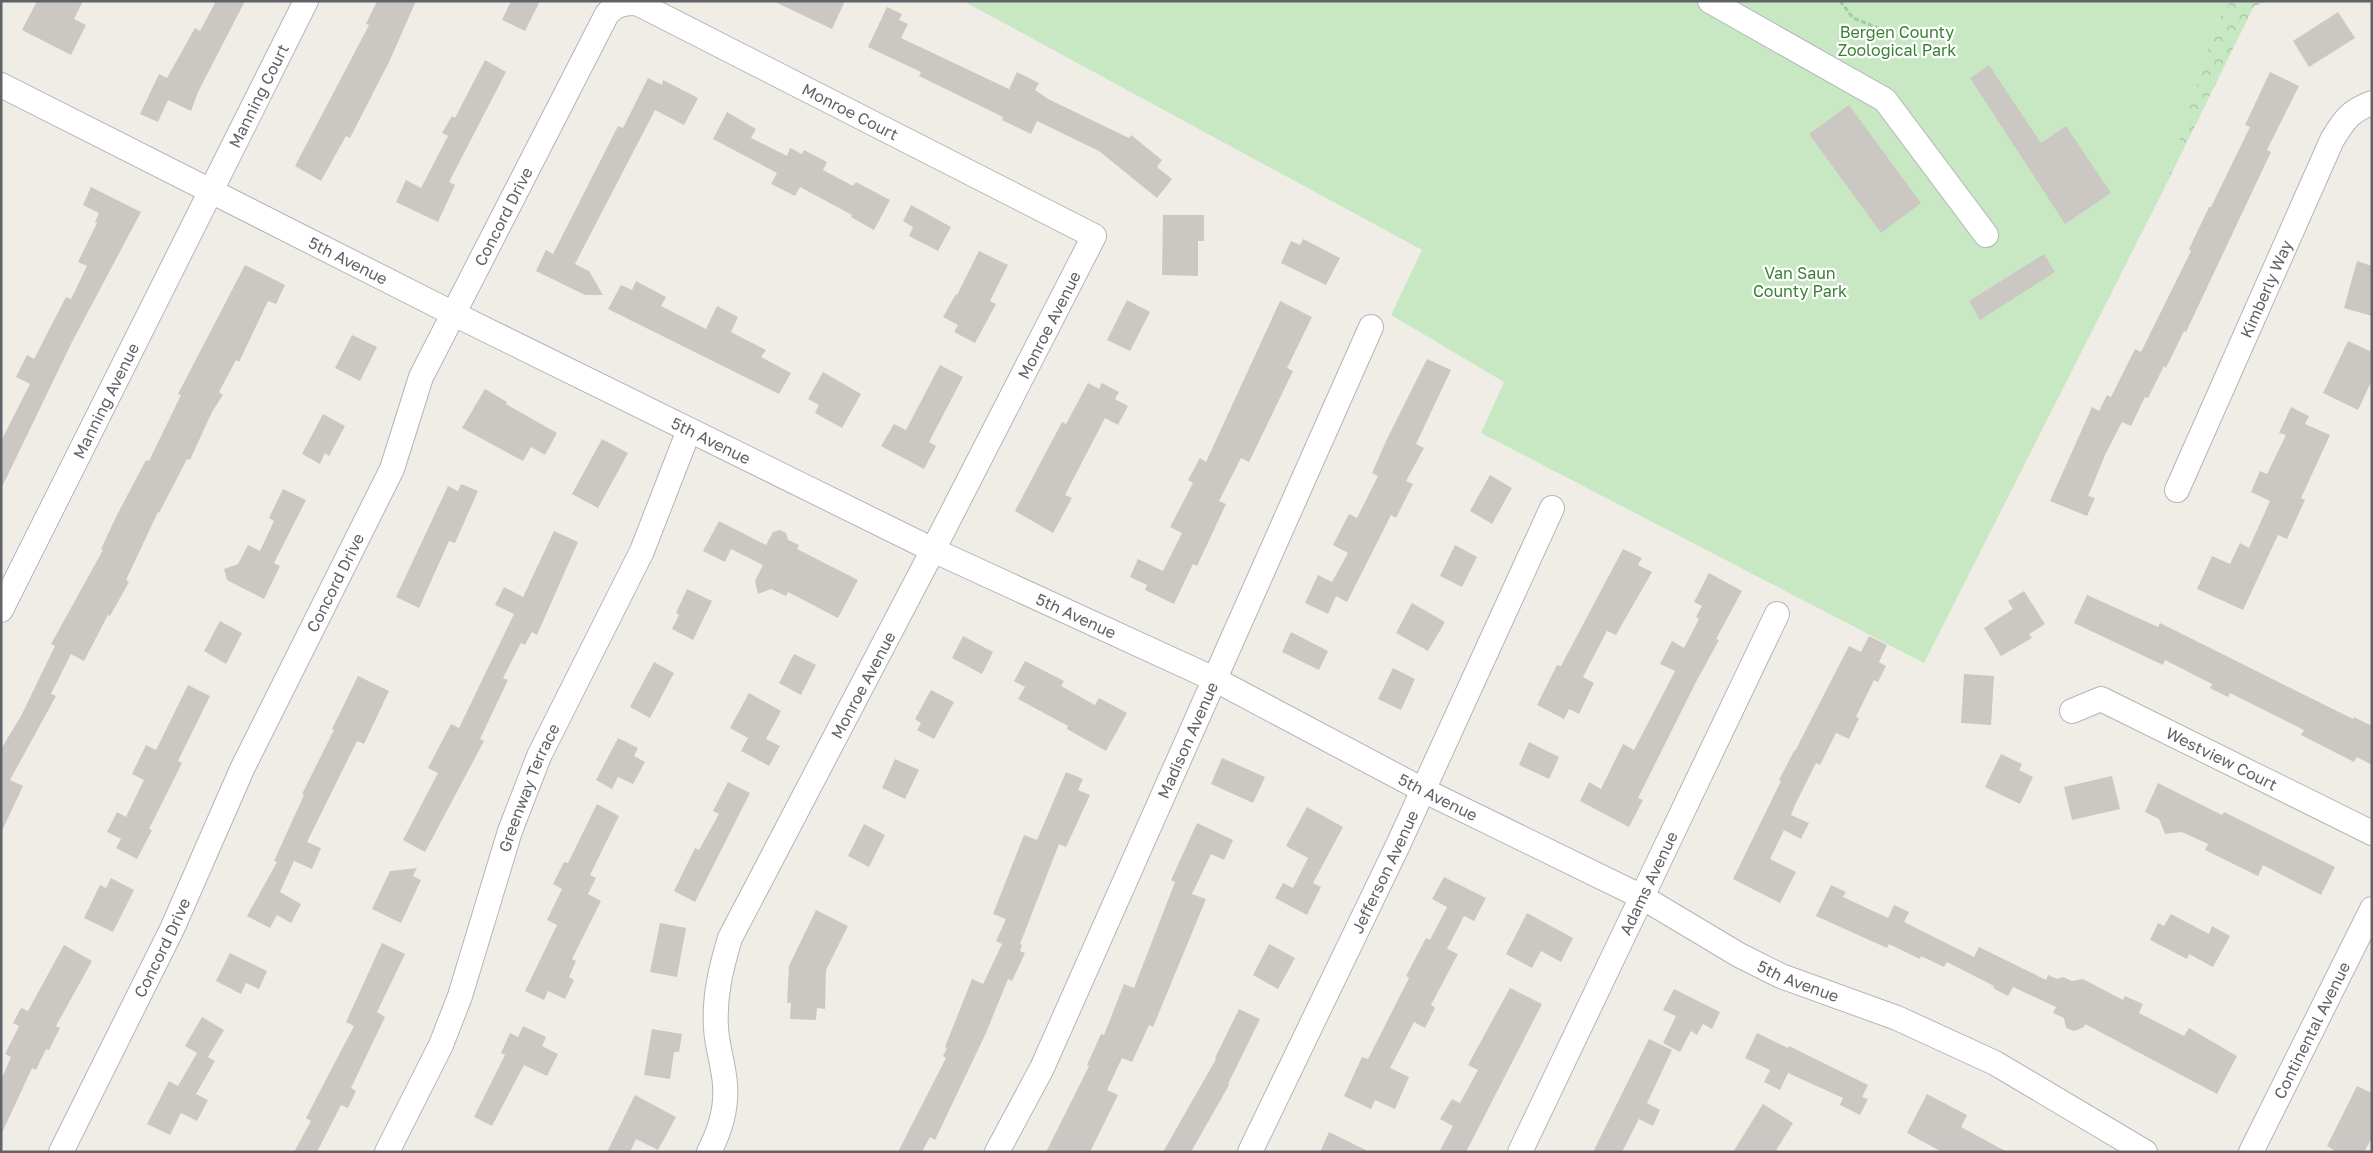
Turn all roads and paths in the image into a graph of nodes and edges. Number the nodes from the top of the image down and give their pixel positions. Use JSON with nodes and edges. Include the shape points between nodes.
{"nodes":[{"id":1,"x":306,"y":1,"type":"edge"},
{"id":2,"x":1710,"y":1,"type":"edge"},
{"id":3,"x":1840,"y":1,"type":"edge"},
{"id":4,"x":606,"y":14,"type":"joint"},
{"id":5,"x":1883,"y":30,"type":"dead end"},
{"id":6,"x":1,"y":85,"type":"edge"},
{"id":7,"x":2372,"y":102,"type":"edge"},
{"id":8,"x":211,"y":191,"type":"junction"},
{"id":9,"x":1986,"y":235,"type":"dead end"},
{"id":10,"x":1094,"y":236,"type":"joint"},
{"id":11,"x":452,"y":314,"type":"junction"},
{"id":12,"x":1371,"y":326,"type":"dead end"},
{"id":13,"x":690,"y":430,"type":"junction"},
{"id":14,"x":2178,"y":490,"type":"dead end"},
{"id":15,"x":1552,"y":508,"type":"dead end"},
{"id":16,"x":934,"y":550,"type":"junction"},
{"id":17,"x":1,"y":610,"type":"edge"},
{"id":18,"x":1777,"y":614,"type":"dead end"},
{"id":19,"x":1214,"y":679,"type":"junction"},
{"id":20,"x":2072,"y":711,"type":"dead end"},
{"id":21,"x":1423,"y":790,"type":"junction"},
{"id":22,"x":2372,"y":833,"type":"edge"},
{"id":23,"x":1642,"y":897,"type":"junction"},
{"id":24,"x":2372,"y":909,"type":"edge"},
{"id":25,"x":60,"y":1152,"type":"edge"},
{"id":26,"x":387,"y":1152,"type":"edge"},
{"id":27,"x":710,"y":1152,"type":"edge"},
{"id":28,"x":998,"y":1152,"type":"edge"},
{"id":29,"x":1250,"y":1152,"type":"edge"},
{"id":30,"x":1520,"y":1152,"type":"edge"},
{"id":31,"x":2145,"y":1152,"type":"edge"},
{"id":32,"x":2251,"y":1152,"type":"edge"}],
"edges":[{"from":1,"to":8,"type":"street","name":"Manning Court"},
{"from":2,"to":9,"type":"street","via":[[1886,100]]},
{"from":3,"to":5,"type":"path","via":[[1853,18]]},
{"from":4,"to":10,"type":"street","name":"Monroe Court","via":[[624,3],[637,4]]},
{"from":4,"to":11,"type":"street","name":"Concord Drive"},
{"from":6,"to":8,"type":"street","name":"5th Avenue"},
{"from":7,"to":14,"type":"street","name":"Kimberly Way","via":[[2356,108],[2343,120],[2332,140]]},
{"from":8,"to":11,"type":"street","name":"5th Avenue"},
{"from":8,"to":17,"type":"street","name":"Manning Avenue"},
{"from":10,"to":16,"type":"street","name":"Monroe Avenue"},
{"from":11,"to":13,"type":"street","name":"5th Avenue"},
{"from":11,"to":25,"type":"street","name":"Concord Drive","via":[[421,377],[392,469],[243,767],[172,929]]},
{"from":12,"to":19,"type":"street","name":"Madison Avenue"},
{"from":13,"to":16,"type":"street","name":"5th Avenue"},
{"from":13,"to":26,"type":"street","name":"Greenway Terrace","via":[[642,551],[539,756],[510,831],[460,996],[441,1045]]},
{"from":15,"to":21,"type":"street","name":"Jefferson Avenue"},
{"from":16,"to":19,"type":"street","name":"5th Avenue"},
{"from":16,"to":27,"type":"street","name":"Monroe Avenue","via":[[730,938],[715,1002],[725,1085],[724,1112]]},
{"from":18,"to":23,"type":"street","name":"Adams Avenue"},
{"from":19,"to":21,"type":"street","name":"5th Avenue"},
{"from":19,"to":28,"type":"street","name":"Madison Avenue","via":[[1042,1068]]},
{"from":20,"to":22,"type":"street","name":"Westview Court","via":[[2101,699]]},
{"from":21,"to":23,"type":"street","name":"5th Avenue"},
{"from":21,"to":29,"type":"street","name":"Jefferson Avenue"},
{"from":23,"to":30,"type":"street","name":"Adams Avenue"},
{"from":23,"to":31,"type":"street","name":"5th Avenue","via":[[1781,976],[1896,1018],[1995,1063]]},
{"from":24,"to":32,"type":"street","name":"Continental Avenue"}]}
